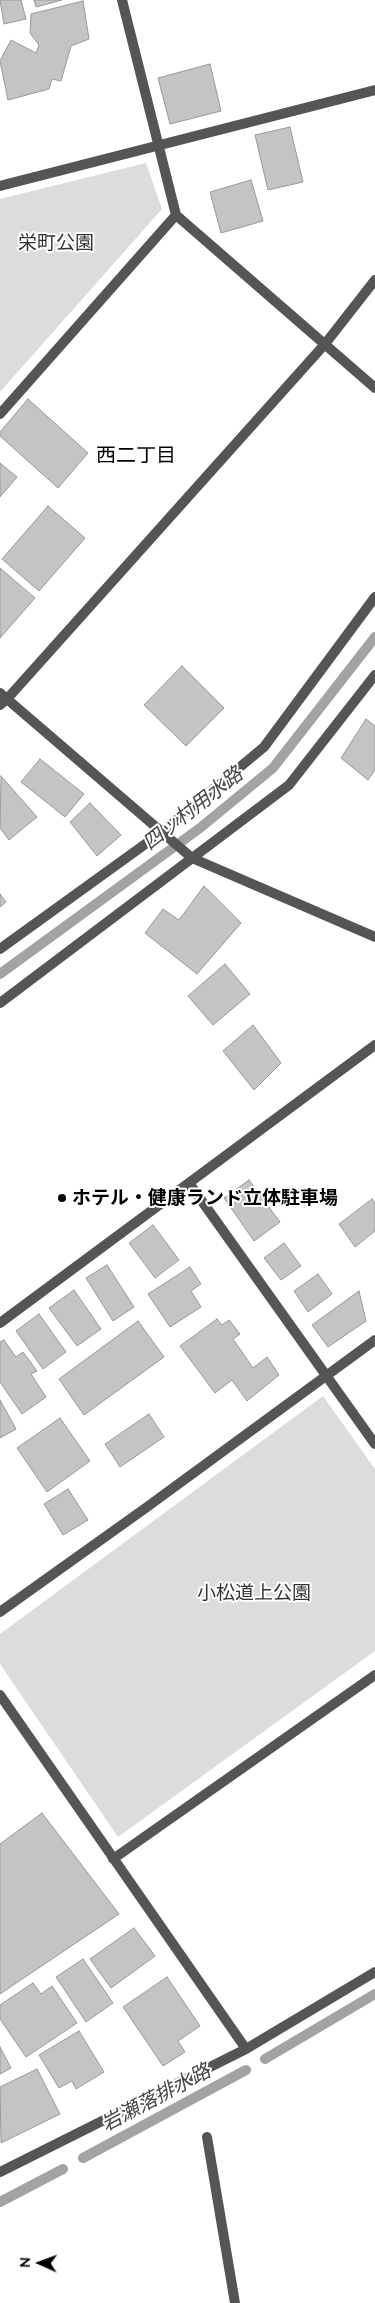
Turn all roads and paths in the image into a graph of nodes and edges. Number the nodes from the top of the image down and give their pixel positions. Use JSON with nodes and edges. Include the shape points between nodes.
{"nodes":[{"id":1,"x":122,"y":0,"type":"edge"},
{"id":2,"x":375,"y":90,"type":"edge"},
{"id":3,"x":160,"y":146,"type":"junction"},
{"id":4,"x":0,"y":186,"type":"edge"},
{"id":5,"x":176,"y":215,"type":"junction"},
{"id":6,"x":375,"y":280,"type":"edge"},
{"id":7,"x":325,"y":344,"type":"junction"},
{"id":8,"x":375,"y":388,"type":"edge"},
{"id":9,"x":0,"y":414,"type":"edge"},
{"id":10,"x":375,"y":597,"type":"edge"},
{"id":11,"x":375,"y":675,"type":"edge"},
{"id":12,"x":2,"y":699,"type":"edge"},
{"id":13,"x":165,"y":835,"type":"junction"},
{"id":14,"x":192,"y":858,"type":"junction"},
{"id":15,"x":375,"y":937,"type":"edge"},
{"id":16,"x":0,"y":949,"type":"edge"},
{"id":17,"x":0,"y":1003,"type":"edge"},
{"id":18,"x":375,"y":1045,"type":"edge"},
{"id":19,"x":189,"y":1183,"type":"junction"},
{"id":20,"x":0,"y":1323,"type":"edge"},
{"id":21,"x":375,"y":1340,"type":"edge"},
{"id":22,"x":325,"y":1375,"type":"junction"},
{"id":23,"x":375,"y":1444,"type":"edge"},
{"id":24,"x":0,"y":1612,"type":"edge"},
{"id":25,"x":375,"y":1675,"type":"edge"},
{"id":26,"x":0,"y":1695,"type":"edge"},
{"id":27,"x":113,"y":1860,"type":"junction"},
{"id":28,"x":375,"y":1972,"type":"edge"},
{"id":29,"x":246,"y":2049,"type":"junction"},
{"id":30,"x":207,"y":2137,"type":"dead end"},
{"id":31,"x":0,"y":2172,"type":"edge"},
{"id":32,"x":235,"y":2303,"type":"edge"}],
"edges":[{"from":1,"to":3,"type":"street"},
{"from":2,"to":3,"type":"street"},
{"from":3,"to":4,"type":"street"},
{"from":3,"to":5,"type":"street"},
{"from":5,"to":7,"type":"street"},
{"from":5,"to":9,"type":"street"},
{"from":6,"to":7,"type":"street"},
{"from":7,"to":8,"type":"street"},
{"from":7,"to":12,"type":"street"},
{"from":10,"to":13,"type":"street","via":[[264,748]]},
{"from":11,"to":14,"type":"street","via":[[289,785]]},
{"from":12,"to":13,"type":"street"},
{"from":13,"to":14,"type":"street"},
{"from":13,"to":16,"type":"street"},
{"from":14,"to":15,"type":"street"},
{"from":14,"to":17,"type":"street"},
{"from":18,"to":19,"type":"street"},
{"from":19,"to":20,"type":"street"},
{"from":19,"to":22,"type":"street"},
{"from":21,"to":22,"type":"street"},
{"from":22,"to":23,"type":"street"},
{"from":22,"to":24,"type":"street"},
{"from":25,"to":27,"type":"street"},
{"from":26,"to":27,"type":"street"},
{"from":27,"to":29,"type":"street"},
{"from":28,"to":29,"type":"street"},
{"from":29,"to":31,"type":"street"},
{"from":30,"to":32,"type":"street"}]}
